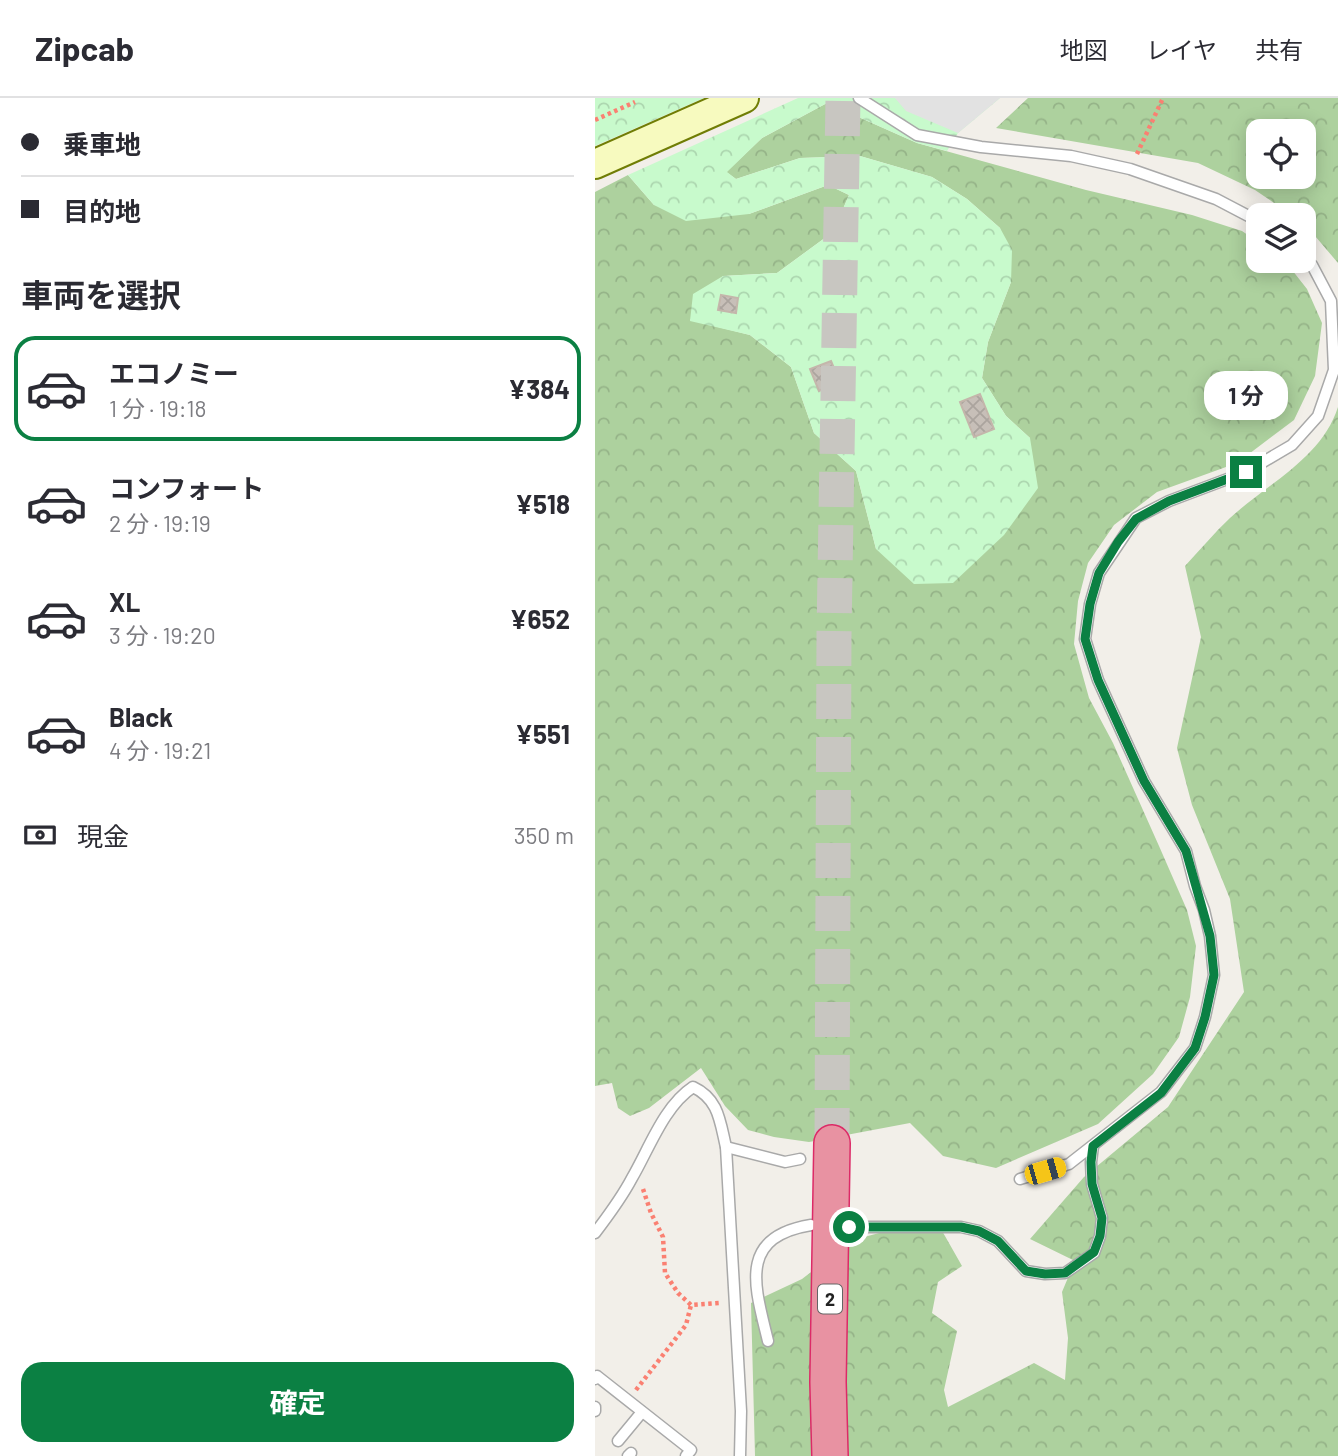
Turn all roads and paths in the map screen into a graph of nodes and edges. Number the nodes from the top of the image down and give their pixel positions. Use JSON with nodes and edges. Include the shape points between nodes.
{"nodes":[{"id":1,"x":744,"y":98,"type":"edge"},
{"id":2,"x":859,"y":98,"type":"edge"},
{"id":3,"x":1163,"y":98,"type":"edge"},
{"id":4,"x":635,"y":103,"type":"dead end"},
{"id":5,"x":595,"y":120,"type":"edge"},
{"id":6,"x":595,"y":164,"type":"edge"},
{"id":7,"x":1130,"y":169,"type":"junction"},
{"id":8,"x":1246,"y":215,"type":"edge"},
{"id":9,"x":1316,"y":273,"type":"edge"},
{"id":10,"x":832,"y":1143,"type":"tunnel mouth"},
{"id":11,"x":1093,"y":1146,"type":"junction"},
{"id":12,"x":726,"y":1147,"type":"junction"},
{"id":13,"x":800,"y":1159,"type":"dead end"},
{"id":14,"x":634,"y":1175,"type":"junction"},
{"id":15,"x":1020,"y":1179,"type":"dead end"},
{"id":16,"x":811,"y":1225,"type":"dead end"},
{"id":17,"x":849,"y":1227,"type":"dead end"},
{"id":18,"x":595,"y":1233,"type":"edge"},
{"id":19,"x":735,"y":1302,"type":"junction"},
{"id":20,"x":691,"y":1305,"type":"junction"},
{"id":21,"x":768,"y":1340,"type":"dead end"},
{"id":22,"x":595,"y":1379,"type":"edge"},
{"id":23,"x":627,"y":1401,"type":"junction"},
{"id":24,"x":642,"y":1412,"type":"junction"},
{"id":25,"x":618,"y":1441,"type":"dead end"},
{"id":26,"x":686,"y":1456,"type":"edge"},
{"id":27,"x":740,"y":1456,"type":"edge"},
{"id":28,"x":830,"y":1456,"type":"edge"}],
"edges":[{"from":1,"to":6,"type":"street"},
{"from":2,"to":7,"type":"lane","via":[[917,135],[1071,156]]},
{"from":3,"to":7,"type":"path"},
{"from":4,"to":5,"type":"path"},
{"from":7,"to":8,"type":"lane","via":[[1216,199]]},
{"from":9,"to":11,"type":"lane","via":[[1331,301],[1334,370],[1318,416],[1292,445],[1246,472],[1169,501],[1136,519],[1099,573],[1090,604],[1085,639],[1098,680],[1144,781],[1186,851],[1210,936],[1214,975],[1195,1048],[1161,1093]]},
{"from":10,"to":28,"type":"highway","number":"2"},
{"from":11,"to":15,"type":"lane","via":[[1069,1164]]},
{"from":11,"to":17,"type":"lane","via":[[1091,1173],[1102,1218],[1100,1236],[1094,1252],[1065,1273],[1026,1271],[998,1241],[961,1227]]},
{"from":12,"to":13,"type":"lane","via":[[785,1161]]},
{"from":12,"to":14,"type":"lane","via":[[718,1110],[693,1087],[667,1115]]},
{"from":12,"to":19,"type":"lane"},
{"from":14,"to":18,"type":"lane"},
{"from":14,"to":20,"type":"path","via":[[663,1237],[665,1273]]},
{"from":16,"to":21,"type":"lane","via":[[791,1228],[762,1253],[755,1286]]},
{"from":19,"to":20,"type":"path"},
{"from":19,"to":27,"type":"lane"},
{"from":20,"to":23,"type":"path","via":[[686,1325]]},
{"from":22,"to":23,"type":"lane","via":[[597,1376]]},
{"from":23,"to":24,"type":"lane"},
{"from":24,"to":25,"type":"lane"},
{"from":24,"to":26,"type":"lane","via":[[691,1450]]}]}
